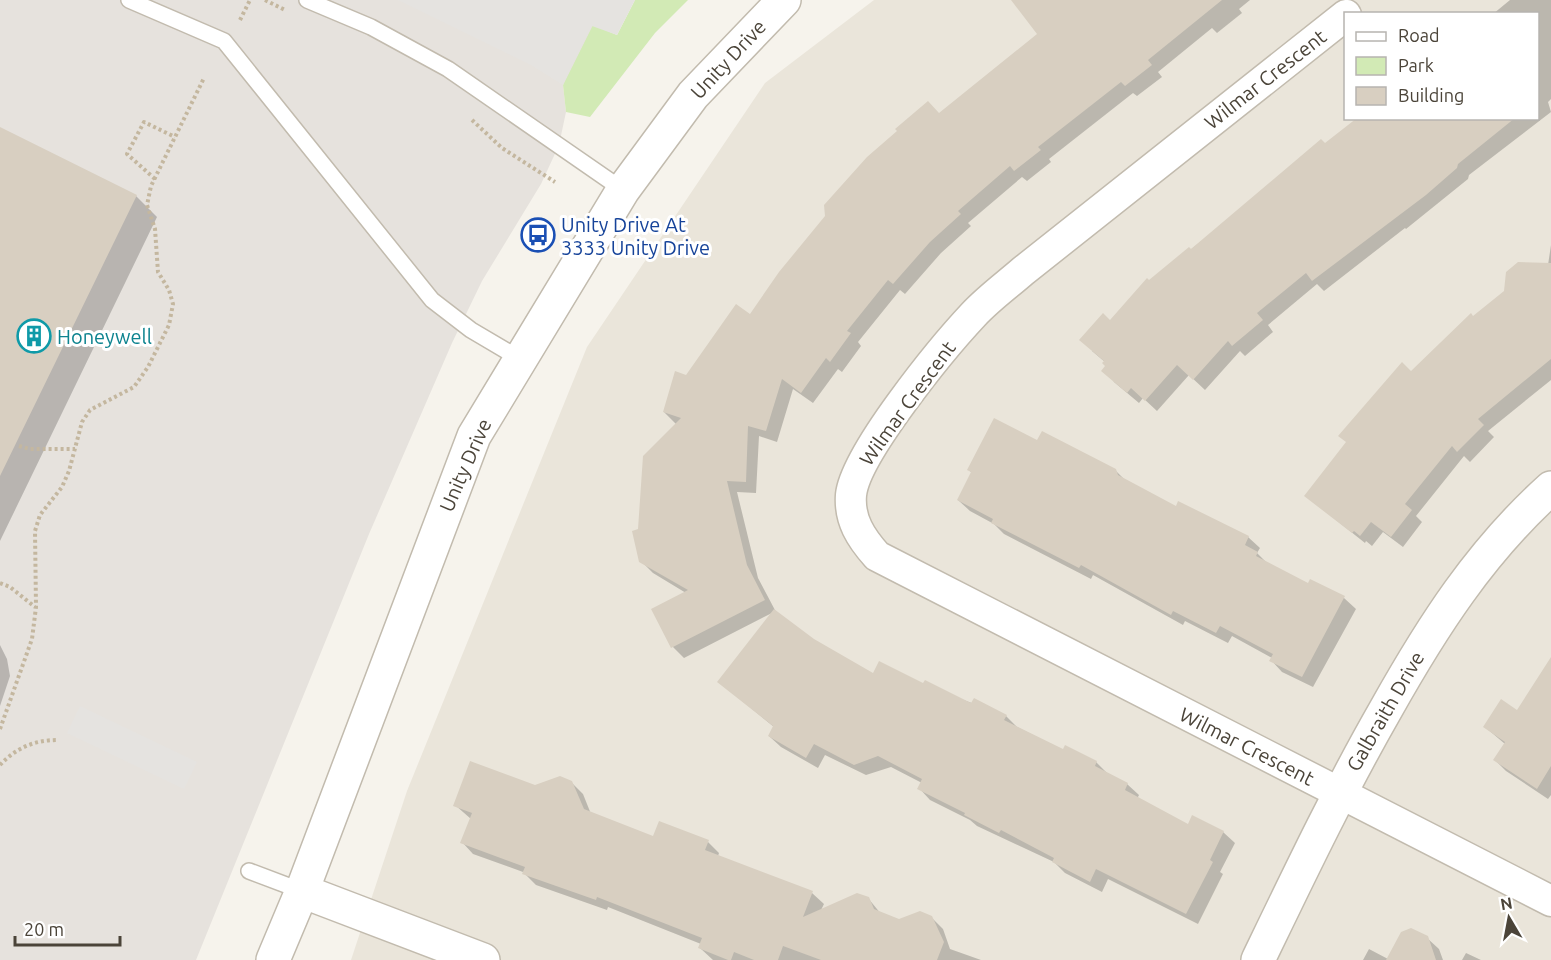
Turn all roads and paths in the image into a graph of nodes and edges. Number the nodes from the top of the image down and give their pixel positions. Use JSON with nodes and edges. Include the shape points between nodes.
{"nodes":[{"id":1,"x":129,"y":0,"type":"edge"},
{"id":2,"x":249,"y":0,"type":"edge"},
{"id":3,"x":265,"y":0,"type":"edge"},
{"id":4,"x":307,"y":0,"type":"edge"},
{"id":5,"x":783,"y":0,"type":"edge"},
{"id":6,"x":1365,"y":0,"type":"edge"},
{"id":7,"x":286,"y":10,"type":"dead end"},
{"id":8,"x":1350,"y":12,"type":"edge"},
{"id":9,"x":1344,"y":16,"type":"edge"},
{"id":10,"x":240,"y":20,"type":"dead end"},
{"id":11,"x":204,"y":78,"type":"dead end"},
{"id":12,"x":466,"y":113,"type":"dead end"},
{"id":13,"x":175,"y":137,"type":"junction"},
{"id":14,"x":155,"y":179,"type":"junction"},
{"id":15,"x":555,"y":182,"type":"dead end"},
{"id":16,"x":623,"y":190,"type":"junction"},
{"id":17,"x":522,"y":360,"type":"junction"},
{"id":18,"x":19,"y":446,"type":"dead end"},
{"id":19,"x":75,"y":449,"type":"junction"},
{"id":20,"x":1551,"y":488,"type":"edge"},
{"id":21,"x":0,"y":583,"type":"edge"},
{"id":22,"x":36,"y":607,"type":"junction"},
{"id":23,"x":0,"y":729,"type":"edge"},
{"id":24,"x":58,"y":740,"type":"dead end"},
{"id":25,"x":0,"y":765,"type":"edge"},
{"id":26,"x":1338,"y":793,"type":"junction"},
{"id":27,"x":249,"y":870,"type":"dead end"},
{"id":28,"x":302,"y":891,"type":"junction"},
{"id":29,"x":1551,"y":902,"type":"edge"},
{"id":30,"x":273,"y":960,"type":"edge"},
{"id":31,"x":483,"y":960,"type":"edge"},
{"id":32,"x":1258,"y":960,"type":"edge"}],
"edges":[{"from":1,"to":17,"type":"lane","via":[[224,41],[432,300],[471,330]]},
{"from":2,"to":10,"type":"path"},
{"from":3,"to":7,"type":"path"},
{"from":4,"to":16,"type":"lane","via":[[371,27],[448,69]]},
{"from":5,"to":16,"type":"street","name":"Unity Drive","via":[[693,95]]},
{"from":6,"to":8,"type":"street","name":"Wilmar Crescent"},
{"from":9,"to":26,"type":"street","name":"Wilmar Crescent","via":[[975,312],[932,363],[865,456],[854,476],[851,497],[853,519],[861,538],[877,556]]},
{"from":11,"to":13,"type":"path"},
{"from":12,"to":15,"type":"path","via":[[502,148]]},
{"from":13,"to":14,"type":"path"},
{"from":13,"to":14,"type":"path","via":[[144,122],[127,153]]},
{"from":14,"to":19,"type":"path","via":[[147,206],[155,229],[158,272],[173,304],[169,325],[134,387],[90,410],[82,422]]},
{"from":16,"to":17,"type":"street","name":"Unity Drive"},
{"from":17,"to":28,"type":"street","name":"Unity Drive","via":[[474,436]]},
{"from":18,"to":19,"type":"path"},
{"from":19,"to":22,"type":"path","via":[[66,479],[40,515],[35,531]]},
{"from":20,"to":26,"type":"street","name":"Galbraith Drive","via":[[1460,587]]},
{"from":21,"to":22,"type":"path"},
{"from":22,"to":23,"type":"path","via":[[32,639]]},
{"from":24,"to":25,"type":"path","via":[[26,745]]},
{"from":26,"to":29,"type":"street","name":"Wilmar Crescent"},
{"from":26,"to":32,"type":"street","name":"Galbraith Drive"},
{"from":27,"to":28,"type":"lane"},
{"from":28,"to":30,"type":"street","name":"Unity Drive"},
{"from":28,"to":31,"type":"street"}]}
